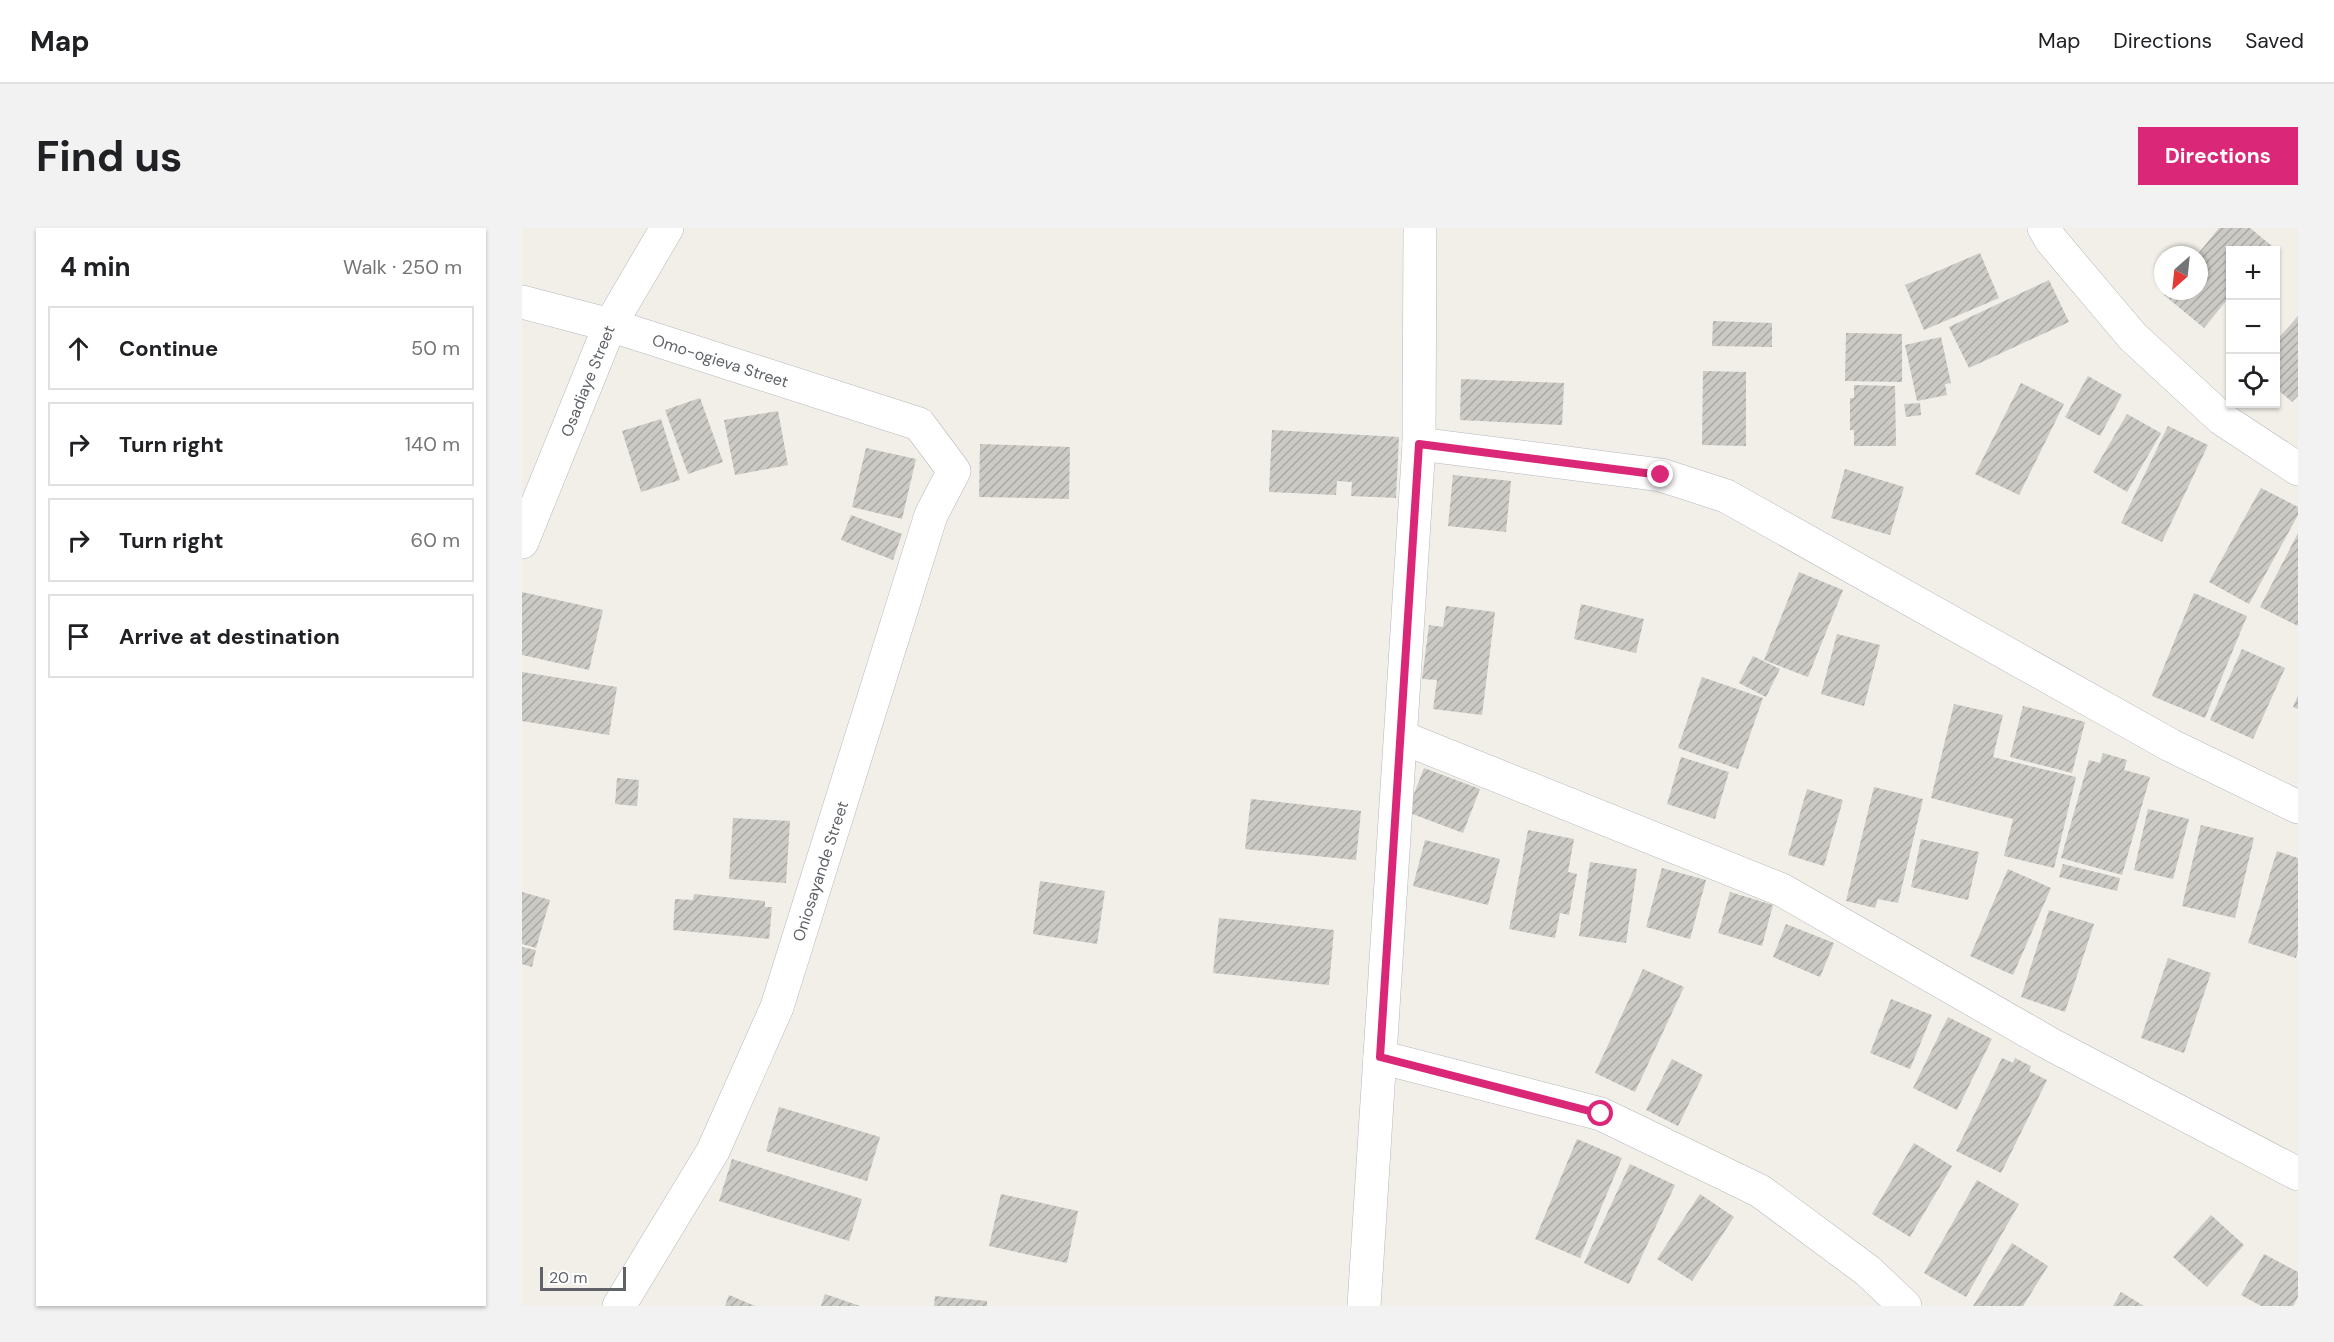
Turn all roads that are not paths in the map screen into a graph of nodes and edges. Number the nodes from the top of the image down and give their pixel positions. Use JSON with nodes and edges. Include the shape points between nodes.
{"nodes":[{"id":1,"x":667,"y":228,"type":"edge"},
{"id":2,"x":1420,"y":228,"type":"edge"},
{"id":3,"x":2044,"y":228,"type":"edge"},
{"id":4,"x":522,"y":302,"type":"edge"},
{"id":5,"x":610,"y":325,"type":"junction"},
{"id":6,"x":919,"y":424,"type":"joint"},
{"id":7,"x":1419,"y":444,"type":"junction"},
{"id":8,"x":2298,"y":469,"type":"edge"},
{"id":9,"x":522,"y":542,"type":"edge"},
{"id":10,"x":1401,"y":737,"type":"junction"},
{"id":11,"x":2298,"y":807,"type":"edge"},
{"id":12,"x":1380,"y":1057,"type":"junction"},
{"id":13,"x":2298,"y":1174,"type":"edge"},
{"id":14,"x":620,"y":1306,"type":"edge"},
{"id":15,"x":1364,"y":1306,"type":"edge"},
{"id":16,"x":1905,"y":1306,"type":"edge"}],
"edges":[{"from":1,"to":5,"type":"street","name":"Osadiaye Street"},
{"from":2,"to":7,"type":"street"},
{"from":3,"to":8,"type":"street","via":[[2133,337],[2222,419]]},
{"from":4,"to":5,"type":"street","name":"Omo-ogieva Street"},
{"from":5,"to":6,"type":"street","name":"Omo-ogieva Street"},
{"from":5,"to":9,"type":"street","name":"Osadiaye Street"},
{"from":6,"to":14,"type":"street","name":"Oniosayande Street","via":[[954,471],[931,515],[777,1007],[713,1150]]},
{"from":7,"to":10,"type":"street"},
{"from":7,"to":11,"type":"street","via":[[1661,475],[1726,496],[2170,745]]},
{"from":10,"to":12,"type":"street"},
{"from":10,"to":13,"type":"street","via":[[1782,890],[2052,1045]]},
{"from":12,"to":15,"type":"street"},
{"from":12,"to":16,"type":"street","via":[[1601,1114],[1760,1191],[1868,1271]]}]}
